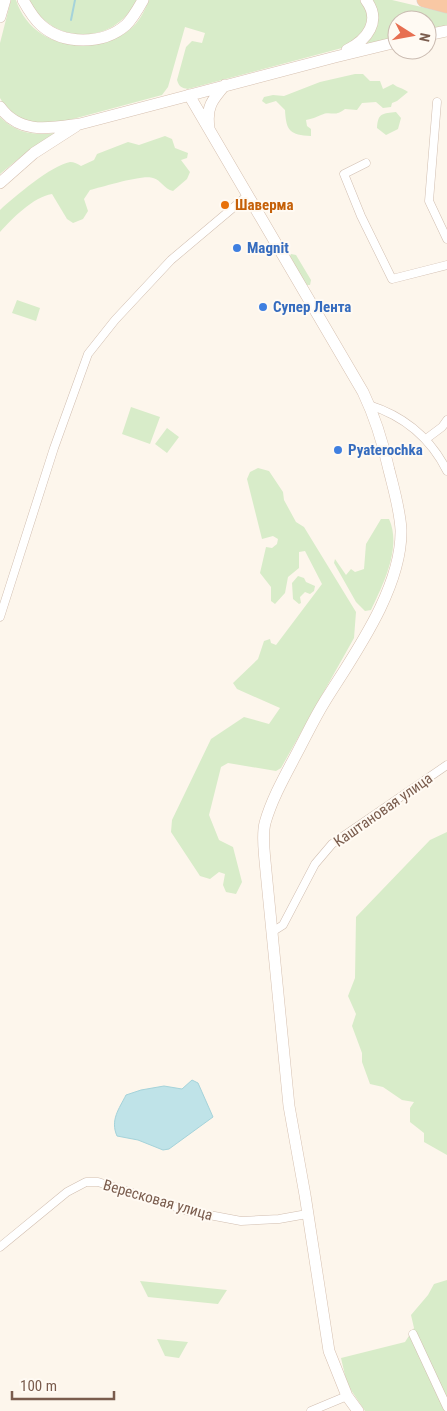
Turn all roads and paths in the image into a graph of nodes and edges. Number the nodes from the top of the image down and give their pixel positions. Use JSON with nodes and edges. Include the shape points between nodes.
{"nodes":[{"id":1,"x":5,"y":0,"type":"edge"},
{"id":2,"x":23,"y":0,"type":"edge"},
{"id":3,"x":143,"y":0,"type":"edge"},
{"id":4,"x":366,"y":0,"type":"edge"},
{"id":5,"x":424,"y":0,"type":"edge"},
{"id":6,"x":447,"y":6,"type":"edge"},
{"id":7,"x":0,"y":17,"type":"edge"},
{"id":8,"x":387,"y":44,"type":"edge"},
{"id":9,"x":335,"y":57,"type":"junction"},
{"id":10,"x":225,"y":85,"type":"junction"},
{"id":11,"x":189,"y":95,"type":"junction"},
{"id":12,"x":169,"y":101,"type":"junction"},
{"id":13,"x":437,"y":102,"type":"dead end"},
{"id":14,"x":0,"y":107,"type":"edge"},
{"id":15,"x":201,"y":117,"type":"junction"},
{"id":16,"x":80,"y":124,"type":"junction"},
{"id":17,"x":209,"y":130,"type":"junction"},
{"id":18,"x":366,"y":163,"type":"dead end"},
{"id":19,"x":0,"y":183,"type":"edge"},
{"id":20,"x":247,"y":196,"type":"junction"},
{"id":21,"x":447,"y":239,"type":"edge"},
{"id":22,"x":447,"y":264,"type":"edge"},
{"id":23,"x":369,"y":405,"type":"junction"},
{"id":24,"x":447,"y":420,"type":"edge"},
{"id":25,"x":426,"y":439,"type":"junction"},
{"id":26,"x":447,"y":471,"type":"edge"},
{"id":27,"x":0,"y":617,"type":"edge"},
{"id":28,"x":447,"y":765,"type":"edge"},
{"id":29,"x":272,"y":932,"type":"junction"},
{"id":30,"x":307,"y":1214,"type":"junction"},
{"id":31,"x":0,"y":1247,"type":"edge"},
{"id":32,"x":413,"y":1334,"type":"dead end"},
{"id":33,"x":347,"y":1396,"type":"junction"},
{"id":34,"x":447,"y":1407,"type":"edge"},
{"id":35,"x":311,"y":1411,"type":"edge"},
{"id":36,"x":358,"y":1411,"type":"edge"}],
"edges":[{"from":1,"to":7,"type":"main road"},
{"from":2,"to":3,"type":"main road","via":[[41,26],[58,36],[93,40],[109,36],[125,26]]},
{"from":4,"to":9,"type":"main road","via":[[372,13],[367,37]]},
{"from":5,"to":6,"type":"highway"},
{"from":8,"to":9,"type":"main road"},
{"from":9,"to":10,"type":"main road"},
{"from":10,"to":11,"type":"main road"},
{"from":10,"to":17,"type":"main road","via":[[211,102]]},
{"from":11,"to":12,"type":"main road"},
{"from":11,"to":15,"type":"main road"},
{"from":12,"to":15,"type":"main road","via":[[190,108]]},
{"from":12,"to":16,"type":"main road"},
{"from":13,"to":21,"type":"street","via":[[429,201]]},
{"from":14,"to":16,"type":"main road","via":[[20,125],[42,129]]},
{"from":15,"to":17,"type":"main road"},
{"from":16,"to":19,"type":"main road","via":[[34,153]]},
{"from":17,"to":20,"type":"main road"},
{"from":18,"to":22,"type":"street","via":[[344,174],[392,279]]},
{"from":20,"to":23,"type":"main road"},
{"from":20,"to":27,"type":"street","via":[[171,260],[88,354]]},
{"from":23,"to":25,"type":"street","via":[[404,421]]},
{"from":23,"to":29,"type":"main road","via":[[399,511],[400,550],[388,590],[279,787],[265,825]]},
{"from":24,"to":25,"type":"street"},
{"from":25,"to":26,"type":"street"},
{"from":28,"to":29,"type":"street","name":"Каштановая улица","via":[[332,844],[315,864],[283,925]]},
{"from":29,"to":30,"type":"main road","via":[[289,1106]]},
{"from":30,"to":31,"type":"street","name":"Вересковая улица","via":[[241,1222],[188,1212],[98,1182],[86,1182],[67,1192]]},
{"from":30,"to":33,"type":"main road","via":[[329,1350]]},
{"from":32,"to":34,"type":"street"},
{"from":33,"to":35,"type":"street"},
{"from":33,"to":36,"type":"main road"}]}
